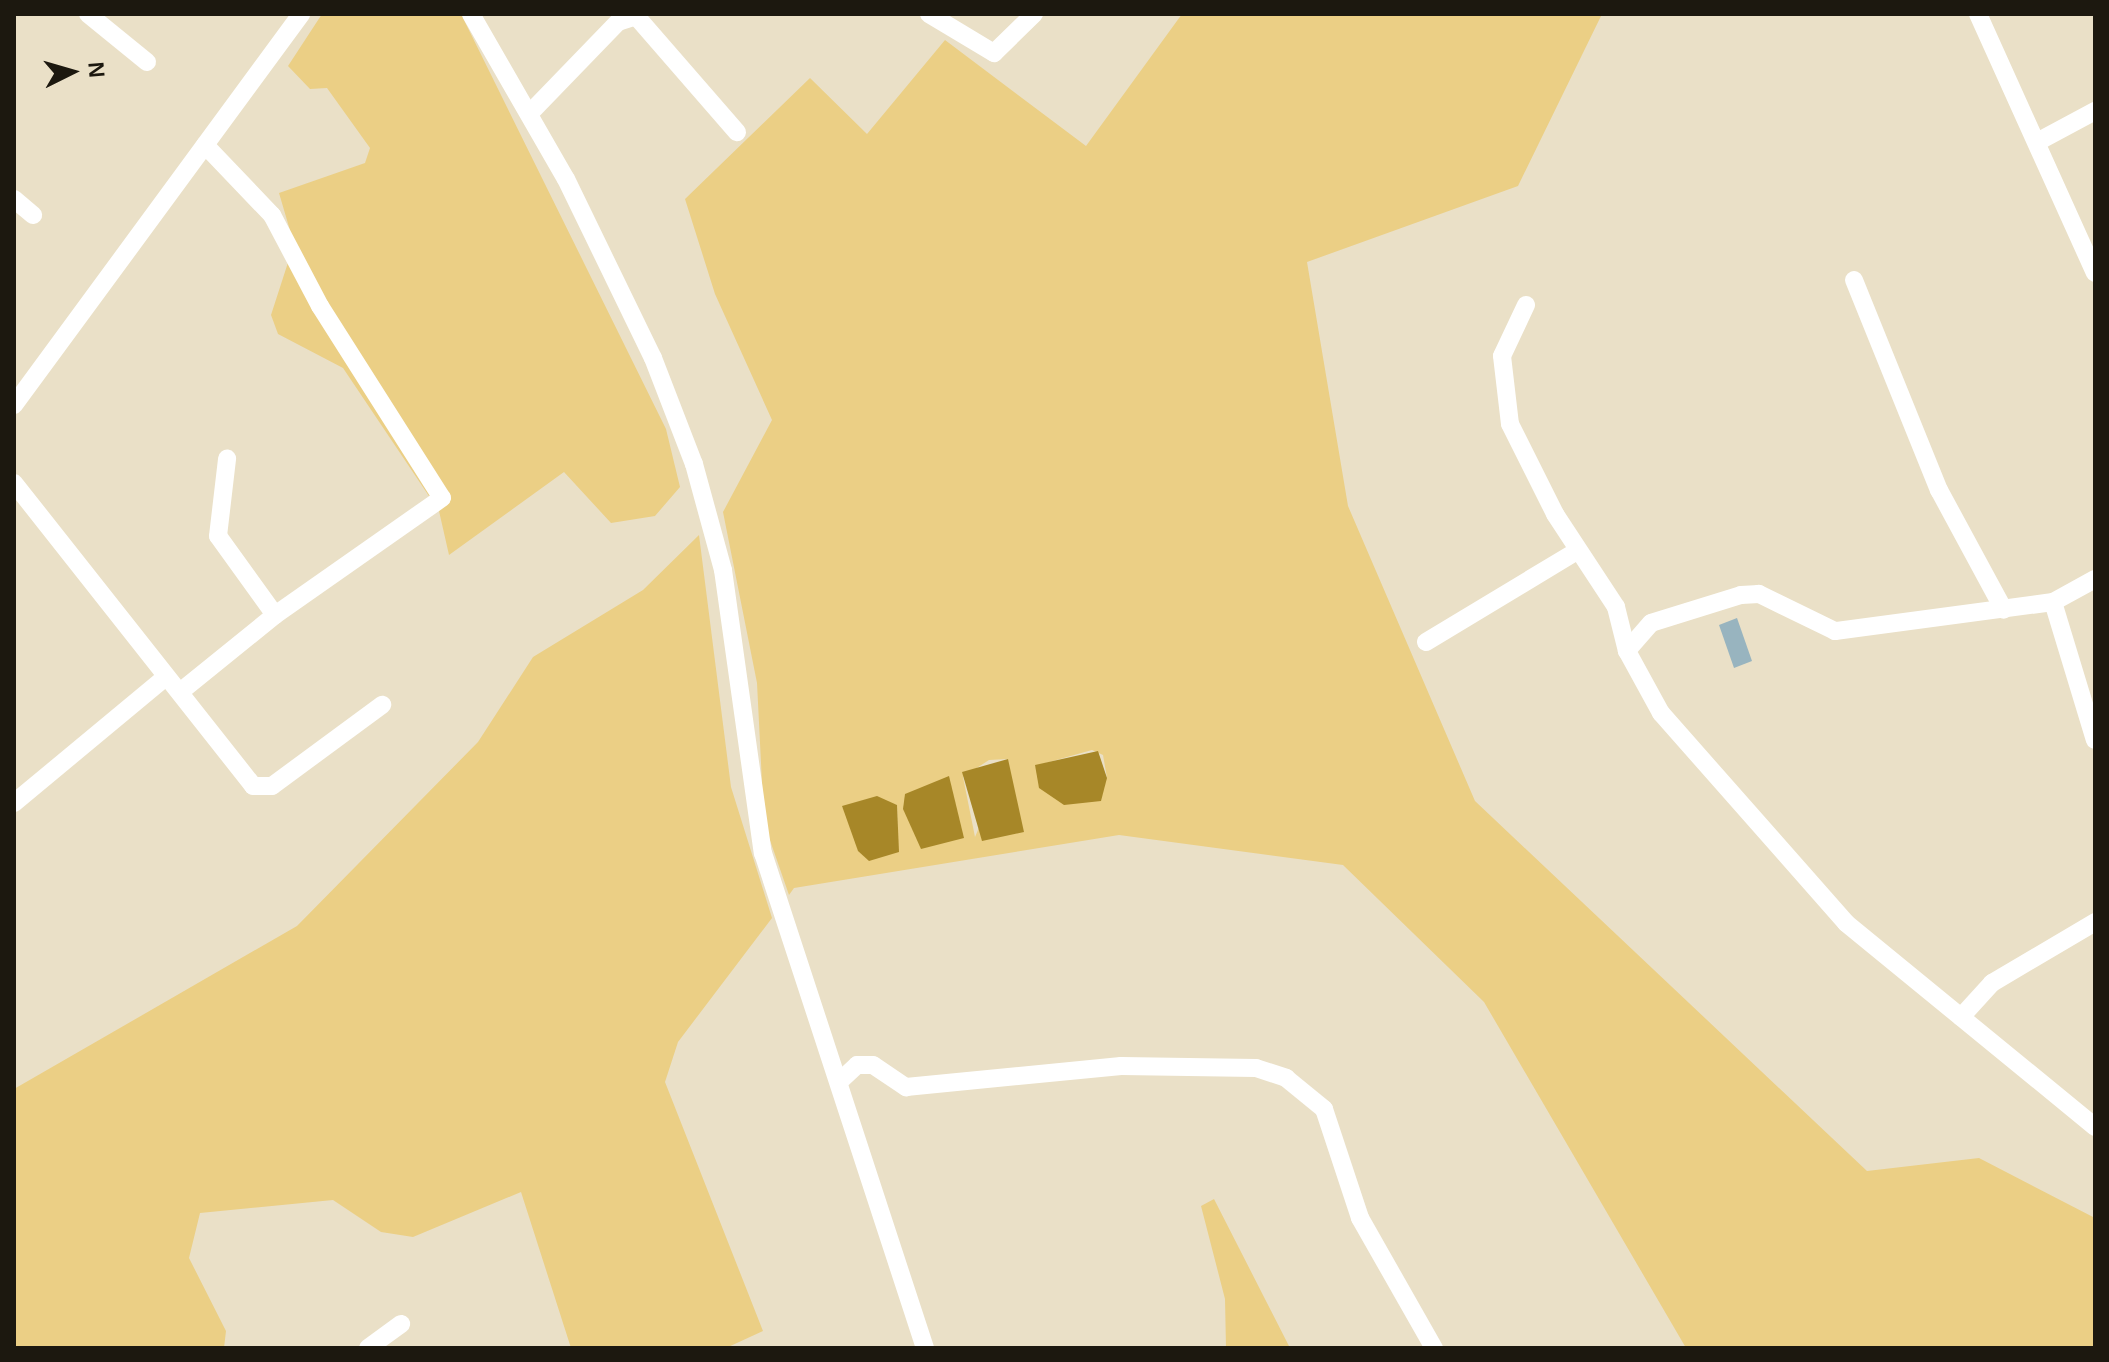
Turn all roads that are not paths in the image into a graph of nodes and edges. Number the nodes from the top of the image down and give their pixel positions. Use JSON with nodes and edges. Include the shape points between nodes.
{"nodes":[{"id":1,"x":88,"y":14,"type":"edge"},
{"id":2,"x":301,"y":14,"type":"edge"},
{"id":3,"x":471,"y":14,"type":"edge"},
{"id":4,"x":929,"y":14,"type":"edge"},
{"id":5,"x":1034,"y":14,"type":"edge"},
{"id":6,"x":1978,"y":14,"type":"edge"},
{"id":7,"x":147,"y":62,"type":"dead end"},
{"id":8,"x":2095,"y":111,"type":"edge"},
{"id":9,"x":530,"y":113,"type":"junction"},
{"id":10,"x":737,"y":132,"type":"dead end"},
{"id":11,"x":2039,"y":141,"type":"junction"},
{"id":12,"x":205,"y":145,"type":"junction"},
{"id":13,"x":14,"y":199,"type":"edge"},
{"id":14,"x":33,"y":215,"type":"dead end"},
{"id":15,"x":2095,"y":273,"type":"edge"},
{"id":16,"x":1854,"y":280,"type":"dead end"},
{"id":17,"x":1526,"y":305,"type":"dead end"},
{"id":18,"x":14,"y":405,"type":"edge"},
{"id":19,"x":227,"y":459,"type":"dead end"},
{"id":20,"x":14,"y":483,"type":"edge"},
{"id":21,"x":1577,"y":551,"type":"junction"},
{"id":22,"x":2095,"y":579,"type":"edge"},
{"id":23,"x":2053,"y":602,"type":"junction"},
{"id":24,"x":2004,"y":610,"type":"junction"},
{"id":25,"x":275,"y":615,"type":"junction"},
{"id":26,"x":1426,"y":642,"type":"dead end"},
{"id":27,"x":1627,"y":651,"type":"junction"},
{"id":28,"x":166,"y":677,"type":"junction"},
{"id":29,"x":180,"y":692,"type":"junction"},
{"id":30,"x":382,"y":705,"type":"dead end"},
{"id":31,"x":2095,"y":740,"type":"edge"},
{"id":32,"x":14,"y":803,"type":"edge"},
{"id":33,"x":2095,"y":922,"type":"edge"},
{"id":34,"x":1961,"y":1017,"type":"junction"},
{"id":35,"x":841,"y":1080,"type":"junction"},
{"id":36,"x":2095,"y":1127,"type":"edge"},
{"id":37,"x":401,"y":1324,"type":"dead end"},
{"id":38,"x":368,"y":1348,"type":"edge"},
{"id":39,"x":925,"y":1348,"type":"edge"},
{"id":40,"x":1434,"y":1348,"type":"edge"}],
"edges":[{"from":1,"to":7,"type":"street"},
{"from":2,"to":12,"type":"street"},
{"from":3,"to":9,"type":"street"},
{"from":4,"to":5,"type":"street","via":[[994,53]]},
{"from":6,"to":11,"type":"street"},
{"from":8,"to":11,"type":"street"},
{"from":9,"to":10,"type":"street","via":[[618,22],[636,16]]},
{"from":9,"to":35,"type":"street","via":[[653,358],[694,464],[723,570],[763,853]]},
{"from":11,"to":15,"type":"street"},
{"from":12,"to":18,"type":"street"},
{"from":12,"to":25,"type":"street","via":[[272,215],[320,306],[442,498]]},
{"from":13,"to":14,"type":"street"},
{"from":16,"to":24,"type":"street","via":[[1939,490]]},
{"from":17,"to":21,"type":"street","via":[[1510,329],[1502,387],[1523,453]]},
{"from":19,"to":25,"type":"street","via":[[218,536]]},
{"from":20,"to":28,"type":"street"},
{"from":21,"to":26,"type":"street"},
{"from":21,"to":27,"type":"street","via":[[1616,607]]},
{"from":22,"to":23,"type":"street"},
{"from":23,"to":24,"type":"street"},
{"from":23,"to":31,"type":"street"},
{"from":24,"to":27,"type":"street","via":[[1835,631],[1759,594],[1741,595],[1651,623]]},
{"from":25,"to":29,"type":"street"},
{"from":27,"to":34,"type":"street","via":[[1661,713],[1814,888],[1871,946]]},
{"from":28,"to":29,"type":"street"},
{"from":28,"to":32,"type":"street"},
{"from":29,"to":30,"type":"street","via":[[247,779],[263,789]]},
{"from":33,"to":34,"type":"street","via":[[1992,983]]},
{"from":34,"to":36,"type":"street"},
{"from":35,"to":39,"type":"street","via":[[839,1093]]},
{"from":35,"to":40,"type":"street","via":[[857,1065],[873,1065],[906,1087],[1121,1066],[1256,1068],[1286,1078],[1324,1109],[1360,1218]]},
{"from":37,"to":38,"type":"street"}]}
